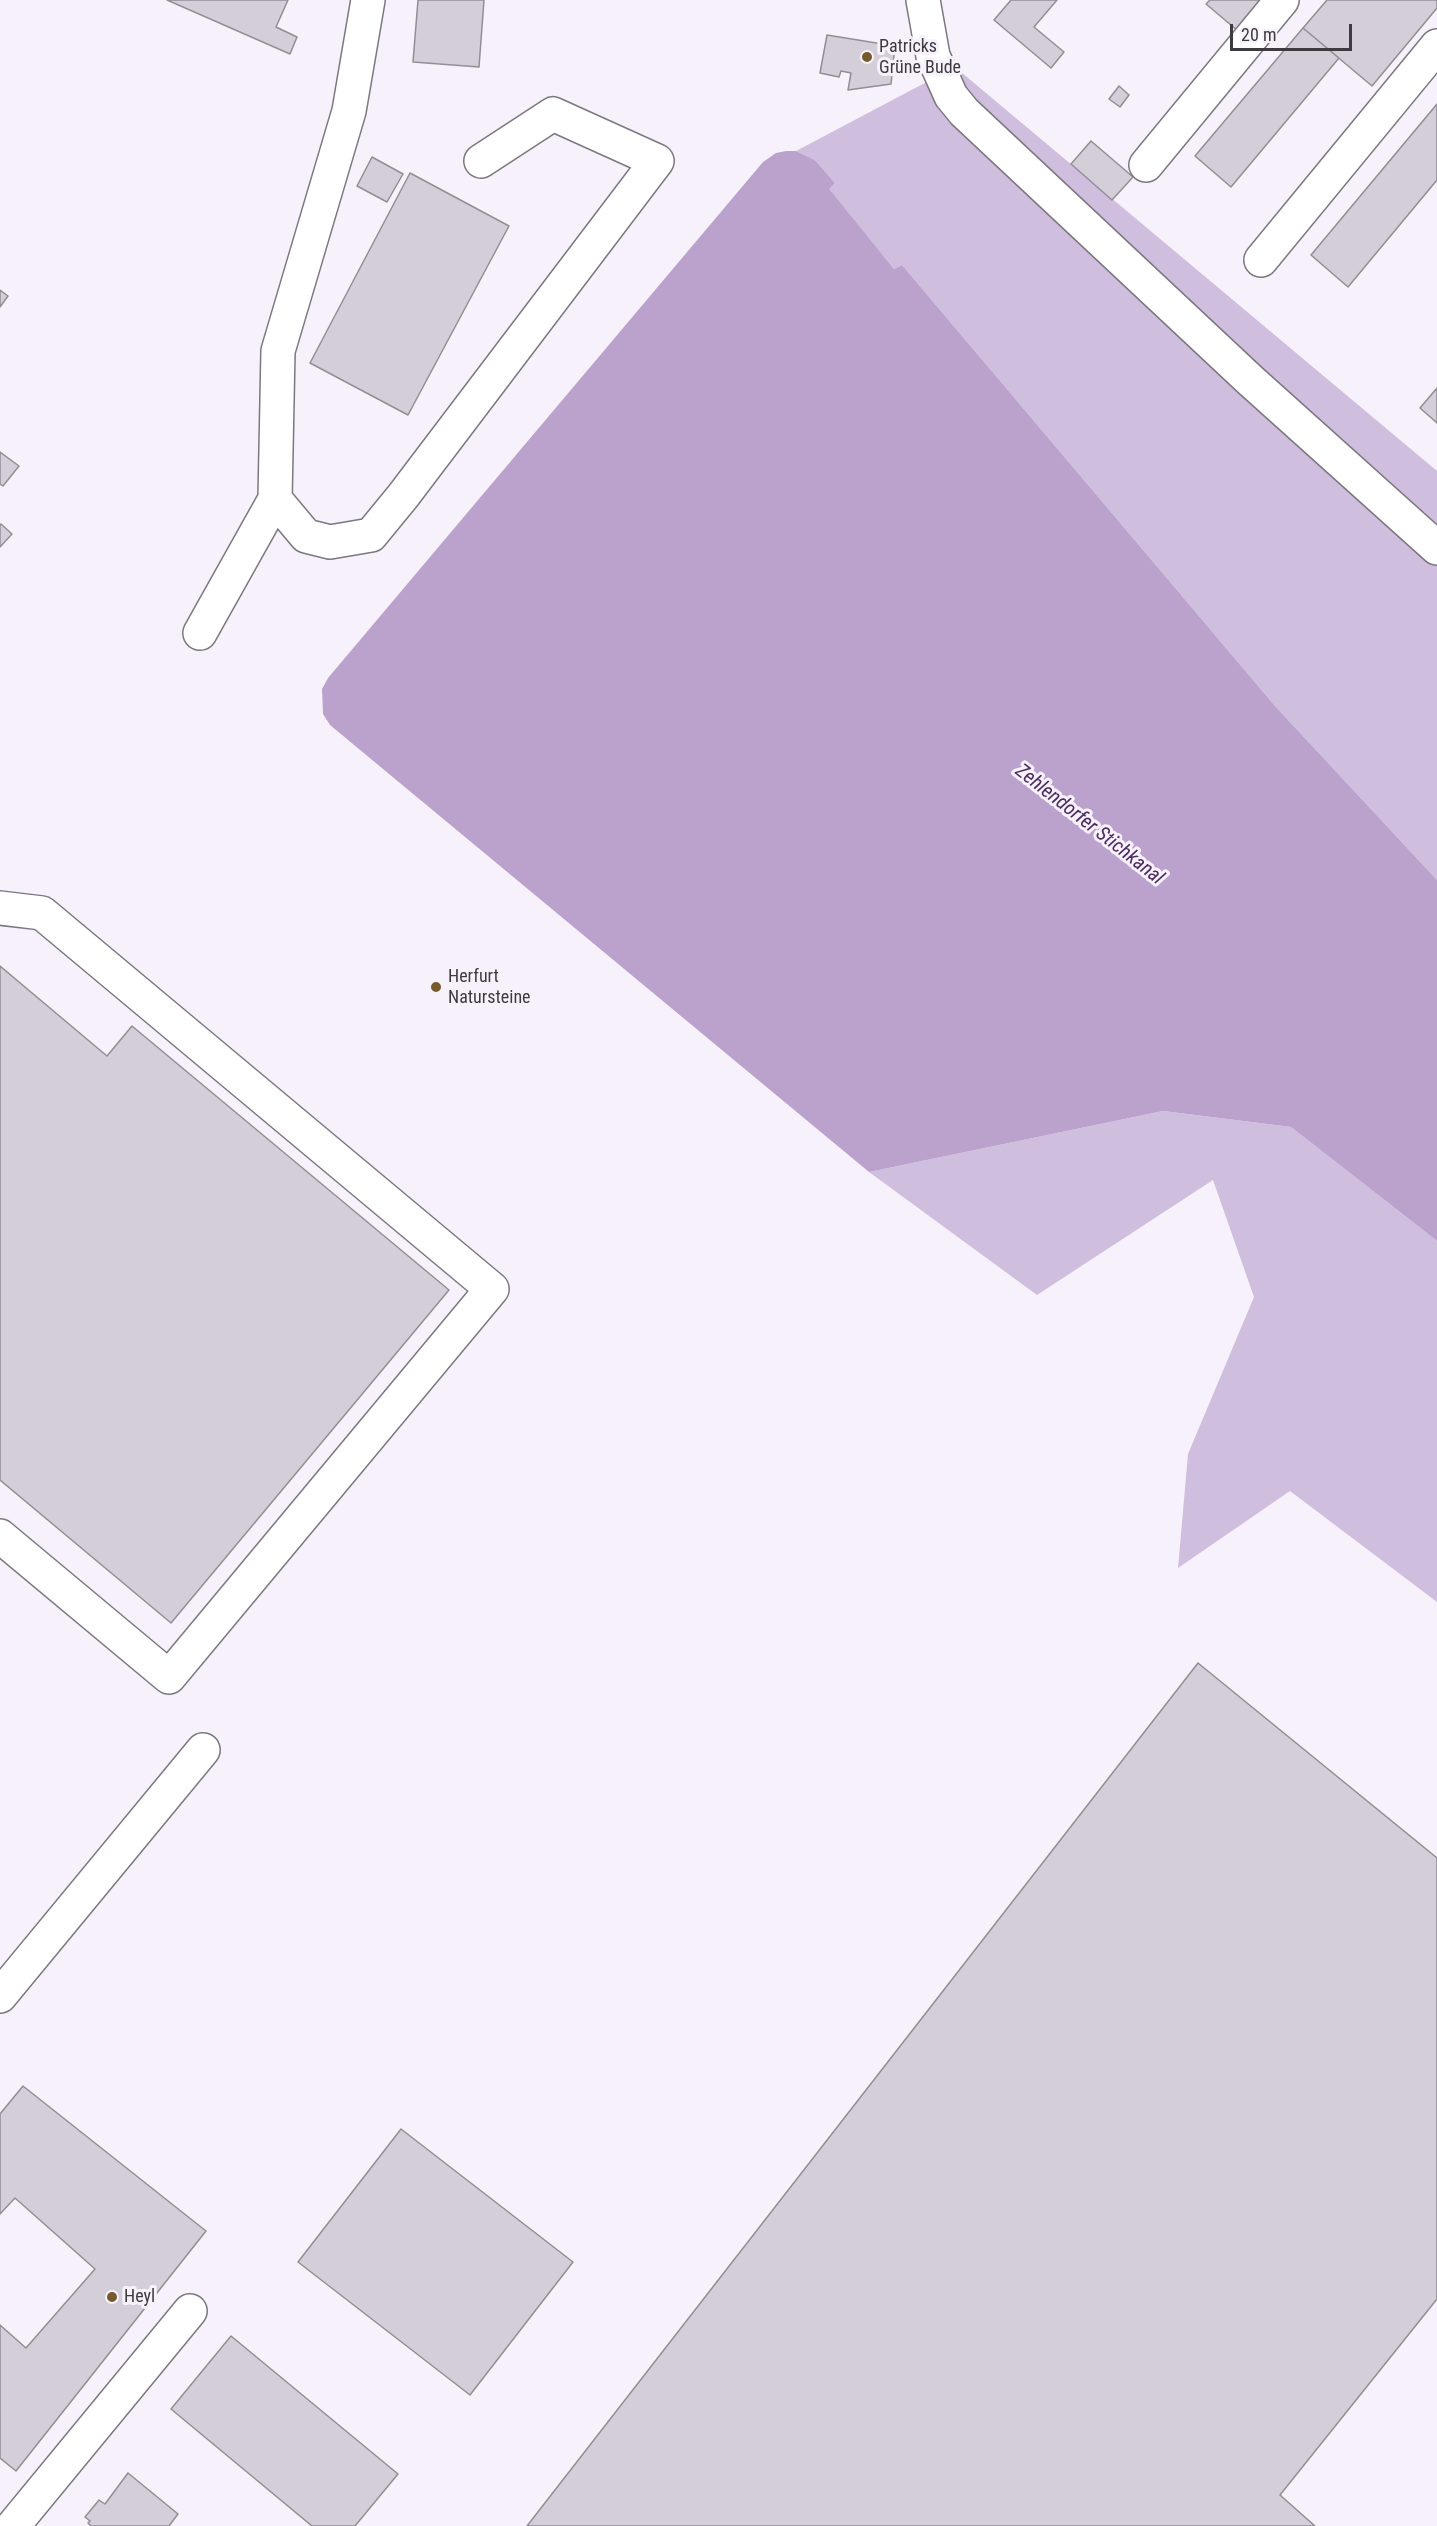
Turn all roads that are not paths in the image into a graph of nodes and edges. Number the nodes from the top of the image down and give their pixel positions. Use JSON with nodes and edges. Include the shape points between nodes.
{"nodes":[{"id":1,"x":368,"y":0,"type":"edge"},
{"id":2,"x":923,"y":0,"type":"edge"},
{"id":3,"x":1282,"y":0,"type":"edge"},
{"id":4,"x":1437,"y":46,"type":"edge"},
{"id":5,"x":482,"y":160,"type":"dead end"},
{"id":6,"x":1146,"y":165,"type":"dead end"},
{"id":7,"x":1261,"y":260,"type":"dead end"},
{"id":8,"x":274,"y":499,"type":"junction"},
{"id":9,"x":1437,"y":548,"type":"edge"},
{"id":10,"x":200,"y":633,"type":"dead end"},
{"id":11,"x":6,"y":905,"type":"edge"},
{"id":12,"x":0,"y":1536,"type":"edge"},
{"id":13,"x":203,"y":1750,"type":"dead end"},
{"id":14,"x":0,"y":1996,"type":"edge"},
{"id":15,"x":190,"y":2312,"type":"dead end"},
{"id":16,"x":13,"y":2526,"type":"edge"}],
"edges":[{"from":1,"to":8,"type":"lane","via":[[349,111],[278,351]]},
{"from":2,"to":9,"type":"lane","via":[[933,56],[951,96],[964,112]]},
{"from":3,"to":6,"type":"lane"},
{"from":4,"to":7,"type":"lane"},
{"from":5,"to":8,"type":"lane","via":[[553,114],[657,161],[371,535],[330,542],[306,536]]},
{"from":8,"to":10,"type":"lane"},
{"from":11,"to":12,"type":"lane","via":[[42,913],[492,1289],[170,1677]]},
{"from":13,"to":14,"type":"lane"},
{"from":15,"to":16,"type":"lane"}]}
